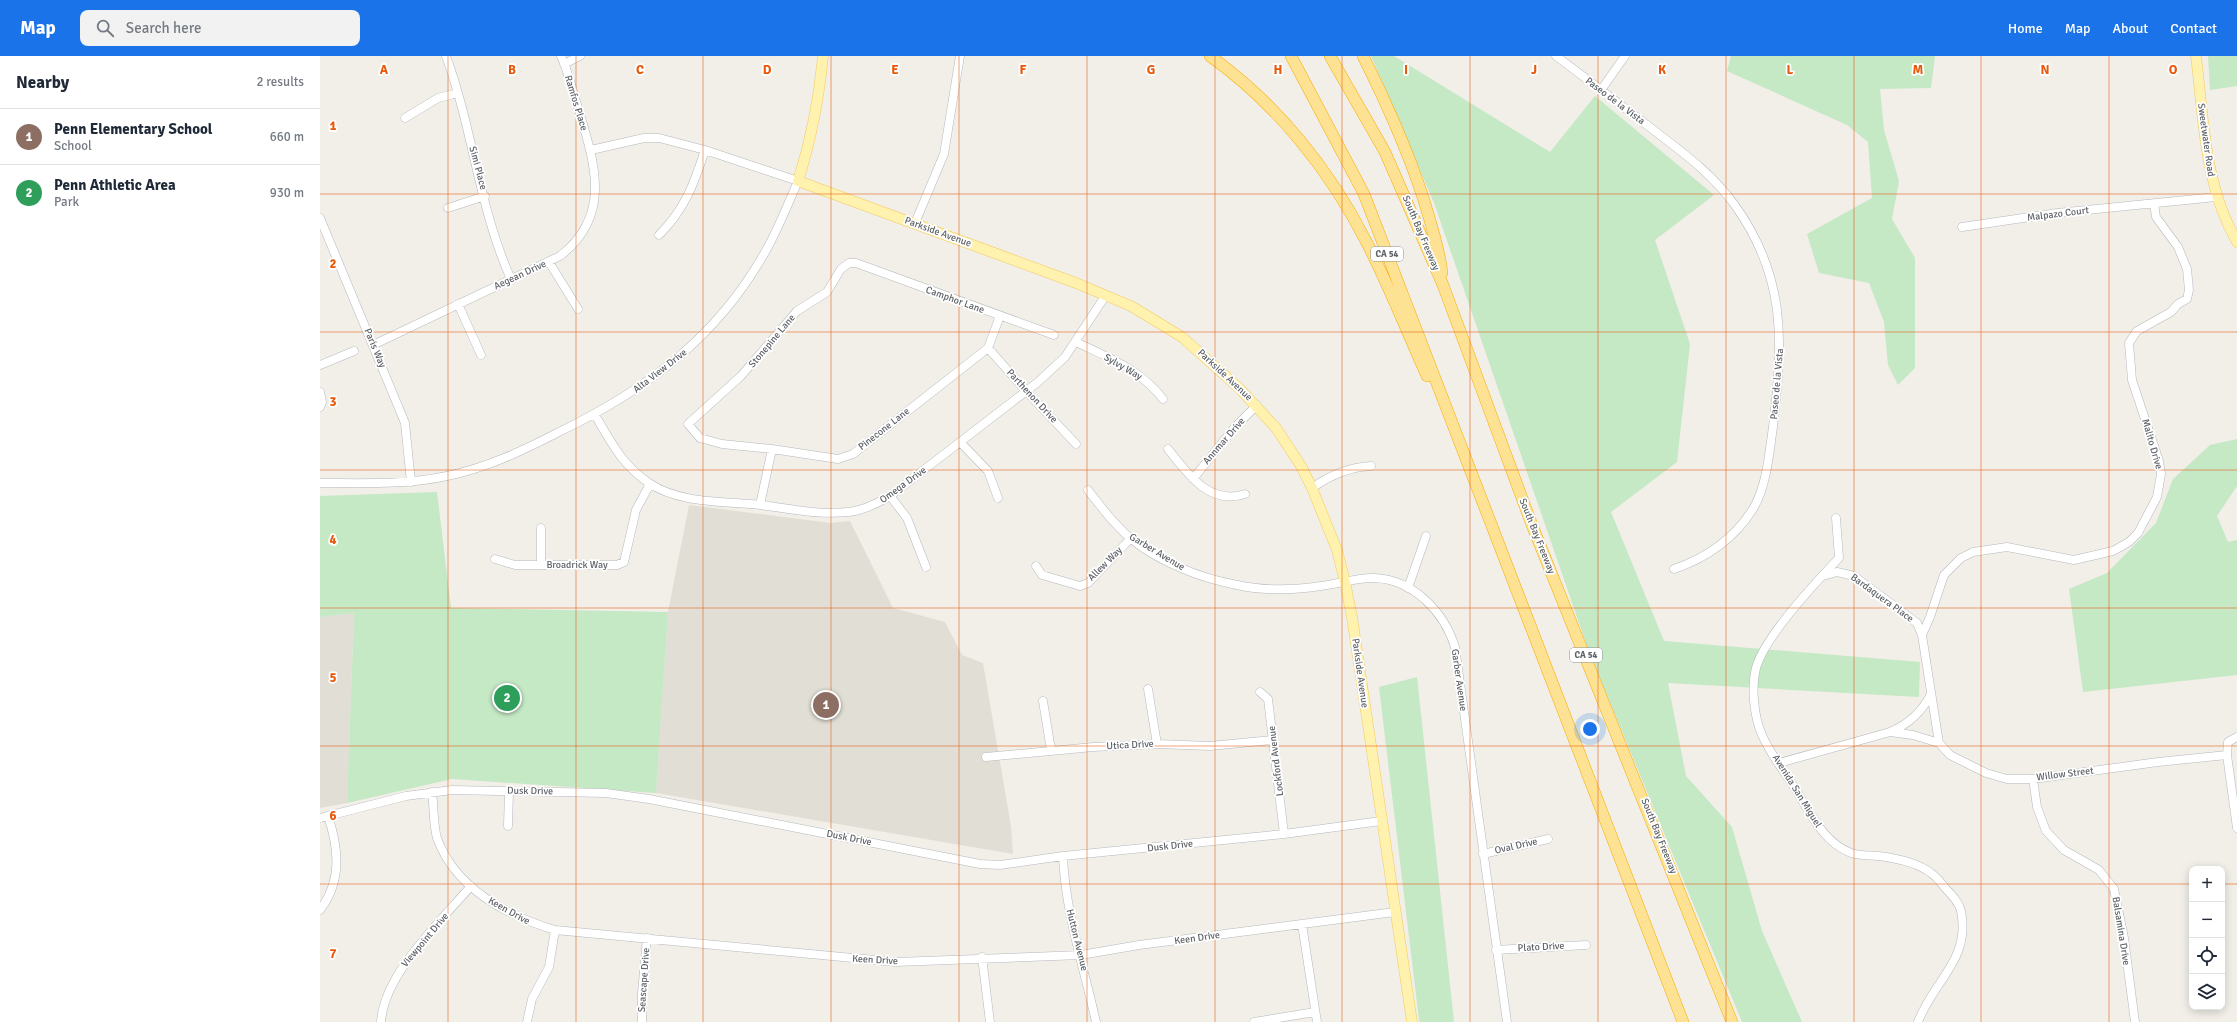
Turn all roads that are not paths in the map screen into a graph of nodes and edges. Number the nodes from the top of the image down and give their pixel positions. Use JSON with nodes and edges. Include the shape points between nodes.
{"nodes":[{"id":1,"x":446,"y":56,"type":"edge"},
{"id":2,"x":580,"y":56,"type":"edge"},
{"id":3,"x":823,"y":56,"type":"edge"},
{"id":4,"x":960,"y":56,"type":"edge"},
{"id":5,"x":1210,"y":56,"type":"edge"},
{"id":6,"x":1291,"y":56,"type":"edge"},
{"id":7,"x":1330,"y":56,"type":"edge"},
{"id":8,"x":1363,"y":56,"type":"edge"},
{"id":9,"x":1556,"y":56,"type":"edge"},
{"id":10,"x":1625,"y":56,"type":"edge"},
{"id":11,"x":2196,"y":56,"type":"edge"},
{"id":12,"x":563,"y":60,"type":"edge"},
{"id":13,"x":1600,"y":90,"type":"junction"},
{"id":14,"x":458,"y":93,"type":"junction"},
{"id":15,"x":405,"y":118,"type":"dead end"},
{"id":16,"x":591,"y":150,"type":"junction"},
{"id":17,"x":705,"y":150,"type":"junction"},
{"id":18,"x":798,"y":181,"type":"junction"},
{"id":19,"x":485,"y":196,"type":"junction"},
{"id":20,"x":2216,"y":197,"type":"junction"},
{"id":21,"x":2154,"y":204,"type":"junction"},
{"id":22,"x":448,"y":208,"type":"dead end"},
{"id":23,"x":320,"y":218,"type":"edge"},
{"id":24,"x":915,"y":223,"type":"junction"},
{"id":25,"x":1962,"y":227,"type":"dead end"},
{"id":26,"x":659,"y":235,"type":"dead end"},
{"id":27,"x":2237,"y":242,"type":"edge"},
{"id":28,"x":549,"y":262,"type":"junction"},
{"id":29,"x":856,"y":264,"type":"joint"},
{"id":30,"x":512,"y":279,"type":"junction"},
{"id":31,"x":1443,"y":286,"type":"junction"},
{"id":32,"x":1106,"y":295,"type":"junction"},
{"id":33,"x":458,"y":304,"type":"junction"},
{"id":34,"x":578,"y":309,"type":"dead end"},
{"id":35,"x":1000,"y":316,"type":"junction"},
{"id":36,"x":1054,"y":335,"type":"dead end"},
{"id":37,"x":1076,"y":342,"type":"junction"},
{"id":38,"x":373,"y":345,"type":"junction"},
{"id":39,"x":988,"y":348,"type":"junction"},
{"id":40,"x":354,"y":351,"type":"dead end"},
{"id":41,"x":481,"y":355,"type":"dead end"},
{"id":42,"x":320,"y":365,"type":"edge"},
{"id":43,"x":1026,"y":391,"type":"junction"},
{"id":44,"x":320,"y":392,"type":"edge"},
{"id":45,"x":1163,"y":399,"type":"dead end"},
{"id":46,"x":1256,"y":405,"type":"junction"},
{"id":47,"x":320,"y":407,"type":"edge"},
{"id":48,"x":595,"y":415,"type":"junction"},
{"id":49,"x":688,"y":424,"type":"joint"},
{"id":50,"x":960,"y":442,"type":"junction"},
{"id":51,"x":1076,"y":444,"type":"dead end"},
{"id":52,"x":772,"y":449,"type":"junction"},
{"id":53,"x":1168,"y":449,"type":"dead end"},
{"id":54,"x":1467,"y":460,"type":"junction"},
{"id":55,"x":1370,"y":466,"type":"dead end"},
{"id":56,"x":1193,"y":479,"type":"junction"},
{"id":57,"x":411,"y":482,"type":"junction"},
{"id":58,"x":320,"y":483,"type":"edge"},
{"id":59,"x":650,"y":484,"type":"junction"},
{"id":60,"x":1312,"y":488,"type":"junction"},
{"id":61,"x":1088,"y":490,"type":"dead end"},
{"id":62,"x":1245,"y":494,"type":"dead end"},
{"id":63,"x":890,"y":496,"type":"junction"},
{"id":64,"x":998,"y":498,"type":"dead end"},
{"id":65,"x":760,"y":505,"type":"junction"},
{"id":66,"x":1836,"y":518,"type":"dead end"},
{"id":67,"x":541,"y":528,"type":"dead end"},
{"id":68,"x":1426,"y":536,"type":"dead end"},
{"id":69,"x":1131,"y":538,"type":"junction"},
{"id":70,"x":494,"y":559,"type":"dead end"},
{"id":71,"x":541,"y":565,"type":"junction"},
{"id":72,"x":1036,"y":566,"type":"dead end"},
{"id":73,"x":926,"y":567,"type":"dead end"},
{"id":74,"x":1674,"y":569,"type":"dead end"},
{"id":75,"x":1819,"y":578,"type":"junction"},
{"id":76,"x":1345,"y":582,"type":"junction"},
{"id":77,"x":1408,"y":588,"type":"junction"},
{"id":78,"x":1922,"y":635,"type":"junction"},
{"id":79,"x":1148,"y":689,"type":"dead end"},
{"id":80,"x":1260,"y":692,"type":"dead end"},
{"id":81,"x":1931,"y":694,"type":"junction"},
{"id":82,"x":1043,"y":701,"type":"dead end"},
{"id":83,"x":1890,"y":732,"type":"junction"},
{"id":84,"x":2237,"y":737,"type":"edge"},
{"id":85,"x":1273,"y":740,"type":"junction"},
{"id":86,"x":1157,"y":744,"type":"junction"},
{"id":87,"x":1939,"y":744,"type":"junction"},
{"id":88,"x":1051,"y":750,"type":"junction"},
{"id":89,"x":2227,"y":755,"type":"junction"},
{"id":90,"x":986,"y":757,"type":"dead end"},
{"id":91,"x":1779,"y":763,"type":"junction"},
{"id":92,"x":2033,"y":778,"type":"junction"},
{"id":93,"x":509,"y":791,"type":"junction"},
{"id":94,"x":432,"y":792,"type":"junction"},
{"id":95,"x":324,"y":817,"type":"edge"},
{"id":96,"x":1381,"y":821,"type":"junction"},
{"id":97,"x":508,"y":826,"type":"dead end"},
{"id":98,"x":2237,"y":828,"type":"edge"},
{"id":99,"x":1284,"y":834,"type":"junction"},
{"id":100,"x":1548,"y":839,"type":"dead end"},
{"id":101,"x":1483,"y":854,"type":"junction"},
{"id":102,"x":1063,"y":856,"type":"junction"},
{"id":103,"x":471,"y":886,"type":"junction"},
{"id":104,"x":320,"y":910,"type":"edge"},
{"id":105,"x":1395,"y":912,"type":"junction"},
{"id":106,"x":1302,"y":924,"type":"junction"},
{"id":107,"x":555,"y":930,"type":"junction"},
{"id":108,"x":647,"y":938,"type":"junction"},
{"id":109,"x":1586,"y":945,"type":"dead end"},
{"id":110,"x":1496,"y":950,"type":"junction"},
{"id":111,"x":1081,"y":955,"type":"junction"},
{"id":112,"x":982,"y":958,"type":"junction"},
{"id":113,"x":1315,"y":1012,"type":"junction"},
{"id":114,"x":380,"y":1022,"type":"edge"},
{"id":115,"x":527,"y":1022,"type":"edge"},
{"id":116,"x":642,"y":1022,"type":"edge"},
{"id":117,"x":990,"y":1022,"type":"edge"},
{"id":118,"x":1096,"y":1022,"type":"edge"},
{"id":119,"x":1254,"y":1022,"type":"edge"},
{"id":120,"x":1317,"y":1022,"type":"edge"},
{"id":121,"x":1412,"y":1022,"type":"edge"},
{"id":122,"x":1507,"y":1022,"type":"edge"},
{"id":123,"x":1683,"y":1022,"type":"edge"},
{"id":124,"x":1732,"y":1022,"type":"edge"},
{"id":125,"x":1918,"y":1022,"type":"edge"},
{"id":126,"x":2135,"y":1022,"type":"edge"}],
"edges":[{"from":1,"to":14,"type":"street","name":"Simi Place"},
{"from":2,"to":12,"type":"street"},
{"from":3,"to":18,"type":"main road","name":"Alta View Drive","via":[[811,136]]},
{"from":4,"to":24,"type":"street","via":[[944,154]]},
{"from":5,"to":54,"type":"highway","via":[[1256,92],[1297,135],[1328,179],[1366,243]]},
{"from":6,"to":54,"type":"highway","number":"CA 54","via":[[1364,194]]},
{"from":7,"to":31,"type":"highway","name":"South Bay Freeway","number":"CA 54","via":[[1386,152]]},
{"from":8,"to":31,"type":"highway","via":[[1389,110],[1417,181],[1440,257]]},
{"from":9,"to":13,"type":"street","name":"Paseo de la Vista"},
{"from":10,"to":13,"type":"street"},
{"from":11,"to":20,"type":"main road","name":"Sweetwater Road","via":[[2207,153]]},
{"from":12,"to":16,"type":"street","name":"Ramfos Place"},
{"from":13,"to":74,"type":"street","name":"Paseo de la Vista","via":[[1691,157],[1725,192],[1758,246],[1770,276],[1777,308],[1780,340],[1779,373],[1770,452],[1758,499],[1738,528],[1719,546],[1698,560]]},
{"from":14,"to":15,"type":"street","via":[[438,98]]},
{"from":14,"to":19,"type":"street","name":"Simi Place"},
{"from":16,"to":17,"type":"street","name":"Parkside Avenue","via":[[652,138],[670,140]]},
{"from":16,"to":28,"type":"street","name":"Aegean Drive","via":[[596,186],[592,214],[573,245]]},
{"from":17,"to":18,"type":"street","name":"Parkside Avenue"},
{"from":17,"to":26,"type":"street","via":[[683,205],[675,219]]},
{"from":18,"to":24,"type":"main road","name":"Parkside Avenue"},
{"from":18,"to":48,"type":"street","name":"Alta View Drive","via":[[765,251],[747,281],[718,317],[664,370]]},
{"from":19,"to":22,"type":"street"},
{"from":19,"to":30,"type":"street","name":"Simi Place","via":[[498,251]]},
{"from":20,"to":21,"type":"street"},
{"from":20,"to":27,"type":"main road","name":"Sweetwater Road"},
{"from":21,"to":25,"type":"street","name":"Malpazo Court","via":[[2057,213]]},
{"from":21,"to":78,"type":"street","name":"Malito Drive","via":[[2156,216],[2178,247],[2187,269],[2189,290],[2187,299],[2171,312],[2137,331],[2129,343],[2132,380],[2160,461],[2160,485],[2149,514],[2138,533],[2129,542],[2113,550],[2081,558],[2067,560],[2007,547],[1981,550],[1961,558],[1944,575]]},
{"from":23,"to":38,"type":"street","name":"Paris Way"},
{"from":24,"to":32,"type":"main road","name":"Parkside Avenue"},
{"from":28,"to":30,"type":"street","name":"Aegean Drive"},
{"from":28,"to":34,"type":"street"},
{"from":29,"to":35,"type":"street","name":"Camphor Lane"},
{"from":29,"to":49,"type":"street","name":"Stonepine Lane","via":[[849,263],[827,292],[797,310],[741,376]]},
{"from":30,"to":33,"type":"street","name":"Aegean Drive"},
{"from":31,"to":124,"type":"highway","name":"South Bay Freeway","number":"CA 54","via":[[1532,525]]},
{"from":32,"to":37,"type":"street","name":"Omega Drive"},
{"from":32,"to":46,"type":"main road","name":"Parkside Avenue","via":[[1131,306],[1182,336]]},
{"from":33,"to":38,"type":"street","name":"Aegean Drive"},
{"from":33,"to":41,"type":"street"},
{"from":35,"to":36,"type":"street","name":"Camphor Lane"},
{"from":35,"to":39,"type":"street"},
{"from":37,"to":43,"type":"street","name":"Omega Drive","via":[[1065,357]]},
{"from":37,"to":45,"type":"street","name":"Sylvy Way","via":[[1132,370],[1151,384]]},
{"from":38,"to":57,"type":"street","name":"Paris Way","via":[[405,423]]},
{"from":39,"to":43,"type":"street","name":"Parthenon Drive"},
{"from":39,"to":52,"type":"street","name":"Pinecone Lane","via":[[853,454],[838,459]]},
{"from":40,"to":42,"type":"street"},
{"from":43,"to":50,"type":"street","name":"Omega Drive"},
{"from":43,"to":51,"type":"street","name":"Parthenon Drive"},
{"from":44,"to":47,"type":"street"},
{"from":46,"to":56,"type":"street","name":"Annmar Drive"},
{"from":46,"to":60,"type":"main road","name":"Parkside Avenue","via":[[1276,428]]},
{"from":48,"to":57,"type":"street","name":"Alta View Drive","via":[[471,471]]},
{"from":48,"to":59,"type":"street","name":"Omega Drive","via":[[619,456]]},
{"from":49,"to":52,"type":"street","name":"Pinecone Lane","via":[[700,438],[722,444]]},
{"from":50,"to":63,"type":"street","name":"Omega Drive"},
{"from":50,"to":64,"type":"street","via":[[988,471]]},
{"from":52,"to":65,"type":"street"},
{"from":53,"to":56,"type":"street"},
{"from":54,"to":123,"type":"highway","number":"CA 54"},
{"from":55,"to":60,"type":"street","via":[[1359,466],[1327,478]]},
{"from":56,"to":62,"type":"street","via":[[1202,489],[1224,497]]},
{"from":57,"to":58,"type":"street","name":"Alta View Drive"},
{"from":59,"to":65,"type":"street","name":"Omega Drive","via":[[691,498]]},
{"from":59,"to":71,"type":"street","name":"Broadrick Way","via":[[636,510],[624,562],[617,565]]},
{"from":60,"to":76,"type":"main road","name":"Parkside Avenue","via":[[1337,550]]},
{"from":61,"to":69,"type":"street","name":"Garber Avenue"},
{"from":63,"to":65,"type":"street","name":"Omega Drive","via":[[879,503],[850,512],[822,514]]},
{"from":63,"to":73,"type":"street","via":[[906,518]]},
{"from":66,"to":75,"type":"street","via":[[1838,558]]},
{"from":67,"to":71,"type":"street"},
{"from":68,"to":77,"type":"street"},
{"from":69,"to":72,"type":"street","name":"Allew Way","via":[[1088,583],[1080,586],[1042,575]]},
{"from":69,"to":76,"type":"street","name":"Garber Avenue","via":[[1188,571],[1237,586],[1276,589]]},
{"from":70,"to":71,"type":"street","name":"Broadrick Way","via":[[515,565]]},
{"from":75,"to":78,"type":"street","name":"Bardaquera Place","via":[[1837,572],[1854,576],[1917,623]]},
{"from":75,"to":91,"type":"street","name":"Avenida San Miguel","via":[[1767,644],[1756,667],[1756,714],[1762,734]]},
{"from":76,"to":77,"type":"street","name":"Garber Avenue","via":[[1374,578],[1392,581]]},
{"from":76,"to":96,"type":"main road","name":"Parkside Avenue"},
{"from":77,"to":101,"type":"street","name":"Garber Avenue","via":[[1438,613],[1448,629],[1454,647]]},
{"from":78,"to":81,"type":"street","name":"Bardaquera Place"},
{"from":79,"to":86,"type":"street"},
{"from":80,"to":85,"type":"street","name":"Lockford Avenue","via":[[1268,699]]},
{"from":81,"to":83,"type":"street","name":"Willow Street","via":[[1916,716],[1904,726]]},
{"from":81,"to":87,"type":"street","name":"Bardaquera Place"},
{"from":82,"to":88,"type":"street"},
{"from":83,"to":87,"type":"street","name":"Willow Street","via":[[1913,735]]},
{"from":83,"to":91,"type":"street","name":"Willow Street"},
{"from":84,"to":89,"type":"street","via":[[2228,742]]},
{"from":85,"to":86,"type":"street","name":"Utica Drive","via":[[1210,746]]},
{"from":85,"to":99,"type":"street","name":"Lockford Avenue"},
{"from":86,"to":88,"type":"street","name":"Utica Drive"},
{"from":87,"to":92,"type":"street","name":"Willow Street","via":[[1950,755],[1986,773],[2007,779]]},
{"from":88,"to":90,"type":"street","name":"Utica Drive"},
{"from":89,"to":92,"type":"street","name":"Willow Street"},
{"from":89,"to":98,"type":"street"},
{"from":91,"to":125,"type":"street","name":"Avenida San Miguel","via":[[1821,829],[1834,843],[1851,853],[1892,859],[1917,866],[1931,873],[1958,902],[1961,911],[1960,950],[1923,1009]]},
{"from":92,"to":126,"type":"street","name":"Balsamina Drive","via":[[2037,807],[2046,831],[2064,850],[2099,870],[2114,889],[2124,938]]},
{"from":93,"to":94,"type":"street","name":"Dusk Drive"},
{"from":93,"to":97,"type":"street"},
{"from":93,"to":102,"type":"street","name":"Dusk Drive","via":[[606,794],[650,800],[980,864],[1000,865]]},
{"from":94,"to":95,"type":"street","name":"Dusk Drive"},
{"from":94,"to":103,"type":"street","name":"Keen Drive","via":[[437,836],[447,859],[460,877]]},
{"from":95,"to":104,"type":"street","via":[[333,830],[337,869],[333,887]]},
{"from":96,"to":99,"type":"street","name":"Dusk Drive"},
{"from":96,"to":105,"type":"main road","name":"Parkside Avenue"},
{"from":99,"to":102,"type":"street","name":"Dusk Drive"},
{"from":100,"to":101,"type":"street","name":"Oval Drive"},
{"from":101,"to":110,"type":"street","name":"Garber Avenue"},
{"from":102,"to":111,"type":"street","name":"Hutton Avenue","via":[[1069,910]]},
{"from":103,"to":107,"type":"street","name":"Keen Drive","via":[[487,899],[525,921]]},
{"from":103,"to":114,"type":"street","name":"Viewpoint Drive","via":[[402,967],[386,998]]},
{"from":105,"to":106,"type":"street","name":"Keen Drive"},
{"from":105,"to":121,"type":"main road","name":"Parkside Avenue"},
{"from":106,"to":111,"type":"street","name":"Keen Drive"},
{"from":106,"to":113,"type":"street"},
{"from":107,"to":108,"type":"street","name":"Keen Drive"},
{"from":107,"to":115,"type":"street","via":[[549,967],[532,999]]},
{"from":108,"to":112,"type":"street","name":"Keen Drive","via":[[859,960],[896,962]]},
{"from":108,"to":116,"type":"street","name":"Seascape Drive"},
{"from":109,"to":110,"type":"street","name":"Plato Drive"},
{"from":110,"to":122,"type":"street","name":"Garber Avenue"},
{"from":111,"to":112,"type":"street","name":"Keen Drive"},
{"from":111,"to":118,"type":"street","name":"Hutton Avenue"},
{"from":112,"to":117,"type":"street"},
{"from":113,"to":119,"type":"street"},
{"from":113,"to":120,"type":"street"}]}
